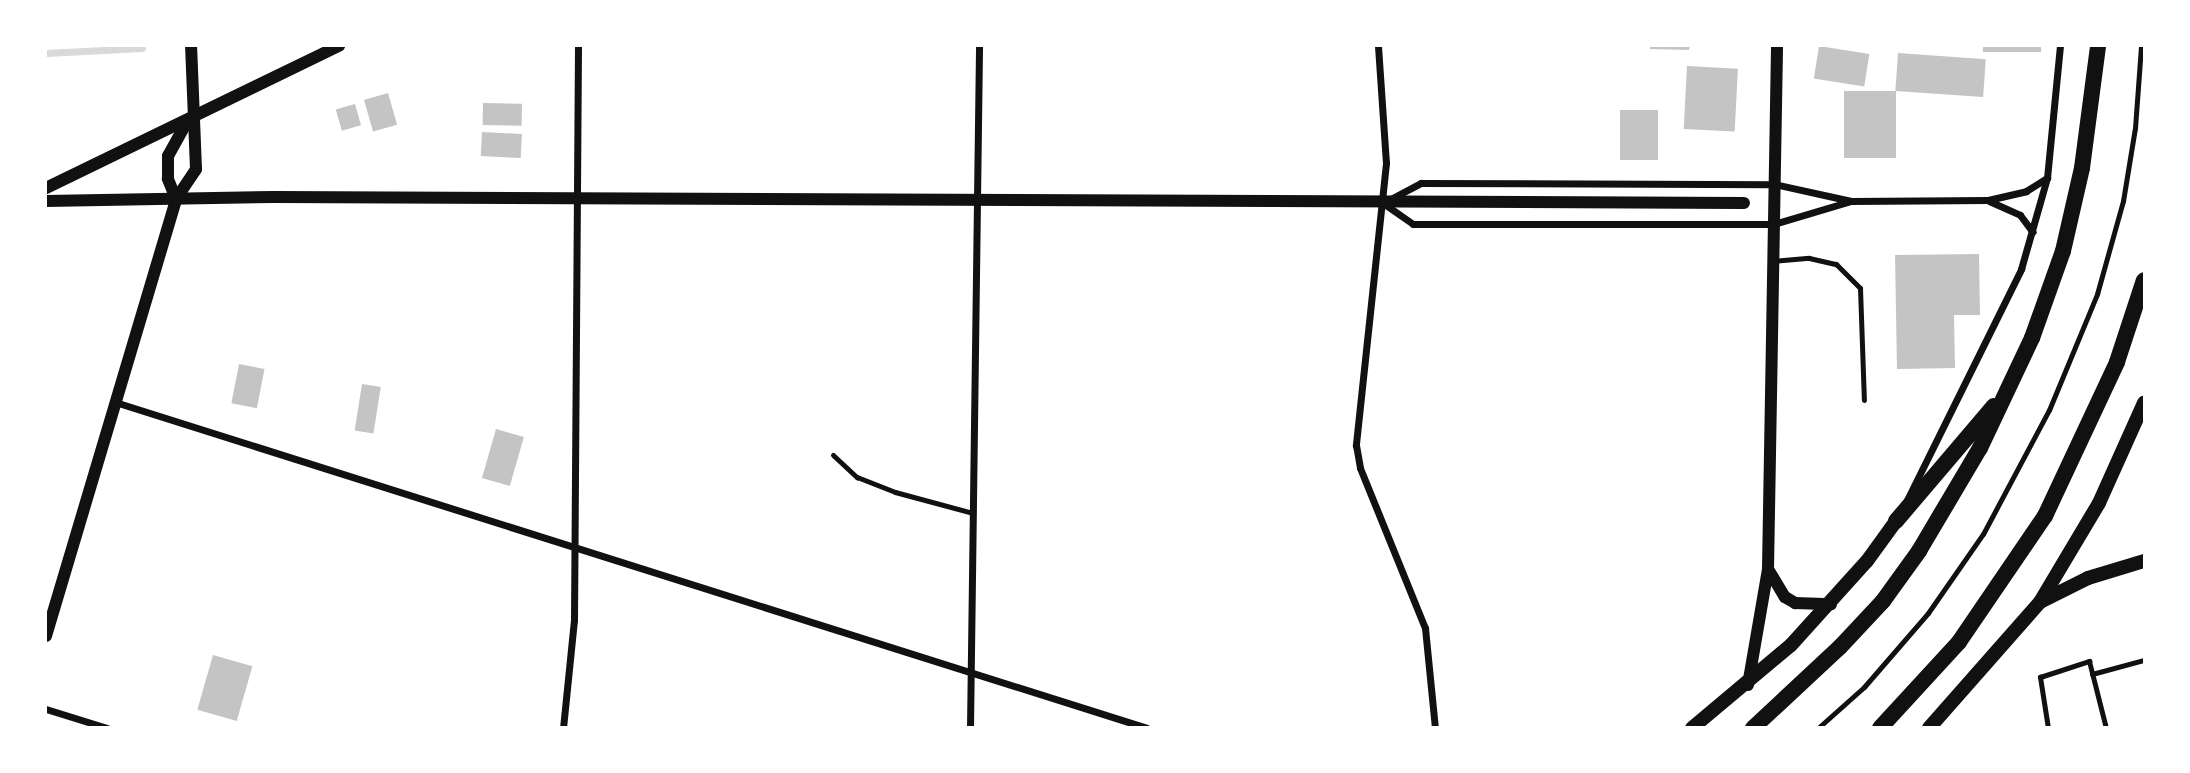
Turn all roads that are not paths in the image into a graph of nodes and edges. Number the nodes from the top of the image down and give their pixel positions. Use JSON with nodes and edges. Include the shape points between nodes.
{"nodes":[{"id":1,"x":191,"y":46,"type":"edge"},
{"id":2,"x":339,"y":46,"type":"edge"},
{"id":3,"x":578,"y":46,"type":"edge"},
{"id":4,"x":979,"y":46,"type":"edge"},
{"id":5,"x":1378,"y":46,"type":"edge"},
{"id":6,"x":1777,"y":46,"type":"edge"},
{"id":7,"x":2060,"y":46,"type":"edge"},
{"id":8,"x":2098,"y":46,"type":"edge"},
{"id":9,"x":2141,"y":46,"type":"edge"},
{"id":10,"x":191,"y":118,"type":"junction"},
{"id":11,"x":2047,"y":178,"type":"junction"},
{"id":12,"x":1774,"y":184,"type":"junction"},
{"id":13,"x":46,"y":188,"type":"edge"},
{"id":14,"x":176,"y":199,"type":"junction"},
{"id":15,"x":577,"y":199,"type":"junction"},
{"id":16,"x":1988,"y":200,"type":"junction"},
{"id":17,"x":46,"y":201,"type":"edge"},
{"id":18,"x":977,"y":201,"type":"junction"},
{"id":19,"x":1851,"y":201,"type":"junction"},
{"id":20,"x":1383,"y":203,"type":"junction"},
{"id":21,"x":1744,"y":203,"type":"dead end"},
{"id":22,"x":1774,"y":224,"type":"junction"},
{"id":23,"x":2033,"y":232,"type":"junction"},
{"id":24,"x":1773,"y":261,"type":"junction"},
{"id":25,"x":2144,"y":280,"type":"edge"},
{"id":26,"x":2012,"y":385,"type":"junction"},
{"id":27,"x":1864,"y":400,"type":"dead end"},
{"id":28,"x":115,"y":402,"type":"junction"},
{"id":29,"x":2144,"y":404,"type":"edge"},
{"id":30,"x":833,"y":456,"type":"dead end"},
{"id":31,"x":973,"y":513,"type":"junction"},
{"id":32,"x":1896,"y":521,"type":"junction"},
{"id":33,"x":574,"y":547,"type":"junction"},
{"id":34,"x":2144,"y":561,"type":"edge"},
{"id":35,"x":1768,"y":569,"type":"junction"},
{"id":36,"x":2040,"y":602,"type":"junction"},
{"id":37,"x":1830,"y":604,"type":"junction"},
{"id":38,"x":46,"y":636,"type":"edge"},
{"id":39,"x":2144,"y":660,"type":"edge"},
{"id":40,"x":971,"y":672,"type":"junction"},
{"id":41,"x":2092,"y":674,"type":"junction"},
{"id":42,"x":1748,"y":685,"type":"junction"},
{"id":43,"x":46,"y":709,"type":"edge"},
{"id":44,"x":107,"y":727,"type":"edge"},
{"id":45,"x":563,"y":727,"type":"edge"},
{"id":46,"x":970,"y":727,"type":"edge"},
{"id":47,"x":1147,"y":727,"type":"edge"},
{"id":48,"x":1435,"y":727,"type":"edge"},
{"id":49,"x":1692,"y":727,"type":"edge"},
{"id":50,"x":1753,"y":727,"type":"edge"},
{"id":51,"x":1818,"y":727,"type":"edge"},
{"id":52,"x":1880,"y":727,"type":"edge"},
{"id":53,"x":1929,"y":727,"type":"edge"},
{"id":54,"x":2049,"y":727,"type":"edge"},
{"id":55,"x":2106,"y":727,"type":"edge"}],
"edges":[{"from":1,"to":10,"type":"street"},
{"from":2,"to":10,"type":"street"},
{"from":3,"to":15,"type":"street"},
{"from":4,"to":18,"type":"street"},
{"from":5,"to":20,"type":"street","via":[[1387,134]]},
{"from":6,"to":12,"type":"street"},
{"from":7,"to":11,"type":"street"},
{"from":8,"to":26,"type":"highway","via":[[2074,210],[2048,298]]},
{"from":9,"to":51,"type":"lane","via":[[2123,201],[2097,293],[2049,410],[1983,534],[1928,612],[1864,687]]},
{"from":10,"to":13,"type":"street"},
{"from":10,"to":14,"type":"street","via":[[197,134],[196,169]]},
{"from":10,"to":14,"type":"street","via":[[176,135],[168,156],[168,179]]},
{"from":11,"to":16,"type":"street","via":[[2026,191]]},
{"from":11,"to":23,"type":"street"},
{"from":12,"to":19,"type":"street"},
{"from":12,"to":20,"type":"street","via":[[1421,183]]},
{"from":12,"to":22,"type":"street"},
{"from":14,"to":15,"type":"street"},
{"from":14,"to":17,"type":"street"},
{"from":14,"to":28,"type":"street"},
{"from":15,"to":18,"type":"street"},
{"from":15,"to":33,"type":"street"},
{"from":16,"to":19,"type":"street"},
{"from":16,"to":23,"type":"street","via":[[2020,215]]},
{"from":18,"to":20,"type":"street"},
{"from":18,"to":31,"type":"street"},
{"from":19,"to":22,"type":"street"},
{"from":20,"to":21,"type":"street"},
{"from":20,"to":22,"type":"street","via":[[1413,224]]},
{"from":20,"to":48,"type":"street","via":[[1356,445],[1360,468],[1425,628]]},
{"from":22,"to":24,"type":"street"},
{"from":23,"to":32,"type":"street","via":[[2002,314]]},
{"from":24,"to":27,"type":"lane","via":[[1809,258],[1836,264],[1860,288]]},
{"from":24,"to":35,"type":"street"},
{"from":25,"to":52,"type":"highway","via":[[2118,362],[2045,516],[1959,642]]},
{"from":26,"to":32,"type":"highway"},
{"from":26,"to":50,"type":"highway","via":[[1950,502],[1883,601],[1840,648]]},
{"from":28,"to":33,"type":"street"},
{"from":28,"to":38,"type":"street"},
{"from":29,"to":36,"type":"main road","via":[[2099,503]]},
{"from":30,"to":31,"type":"lane","via":[[857,477]]},
{"from":31,"to":40,"type":"street"},
{"from":32,"to":37,"type":"main road"},
{"from":33,"to":40,"type":"street"},
{"from":33,"to":45,"type":"street","via":[[572,661]]},
{"from":34,"to":36,"type":"main road","via":[[2088,578]]},
{"from":35,"to":37,"type":"street","via":[[1785,597],[1795,603]]},
{"from":35,"to":42,"type":"street"},
{"from":36,"to":53,"type":"main road"},
{"from":37,"to":42,"type":"main road"},
{"from":39,"to":41,"type":"lane"},
{"from":40,"to":46,"type":"street"},
{"from":40,"to":47,"type":"street"},
{"from":41,"to":54,"type":"lane","via":[[2089,661],[2040,677]]},
{"from":41,"to":55,"type":"lane"},
{"from":42,"to":49,"type":"main road"},
{"from":43,"to":44,"type":"street"}]}
